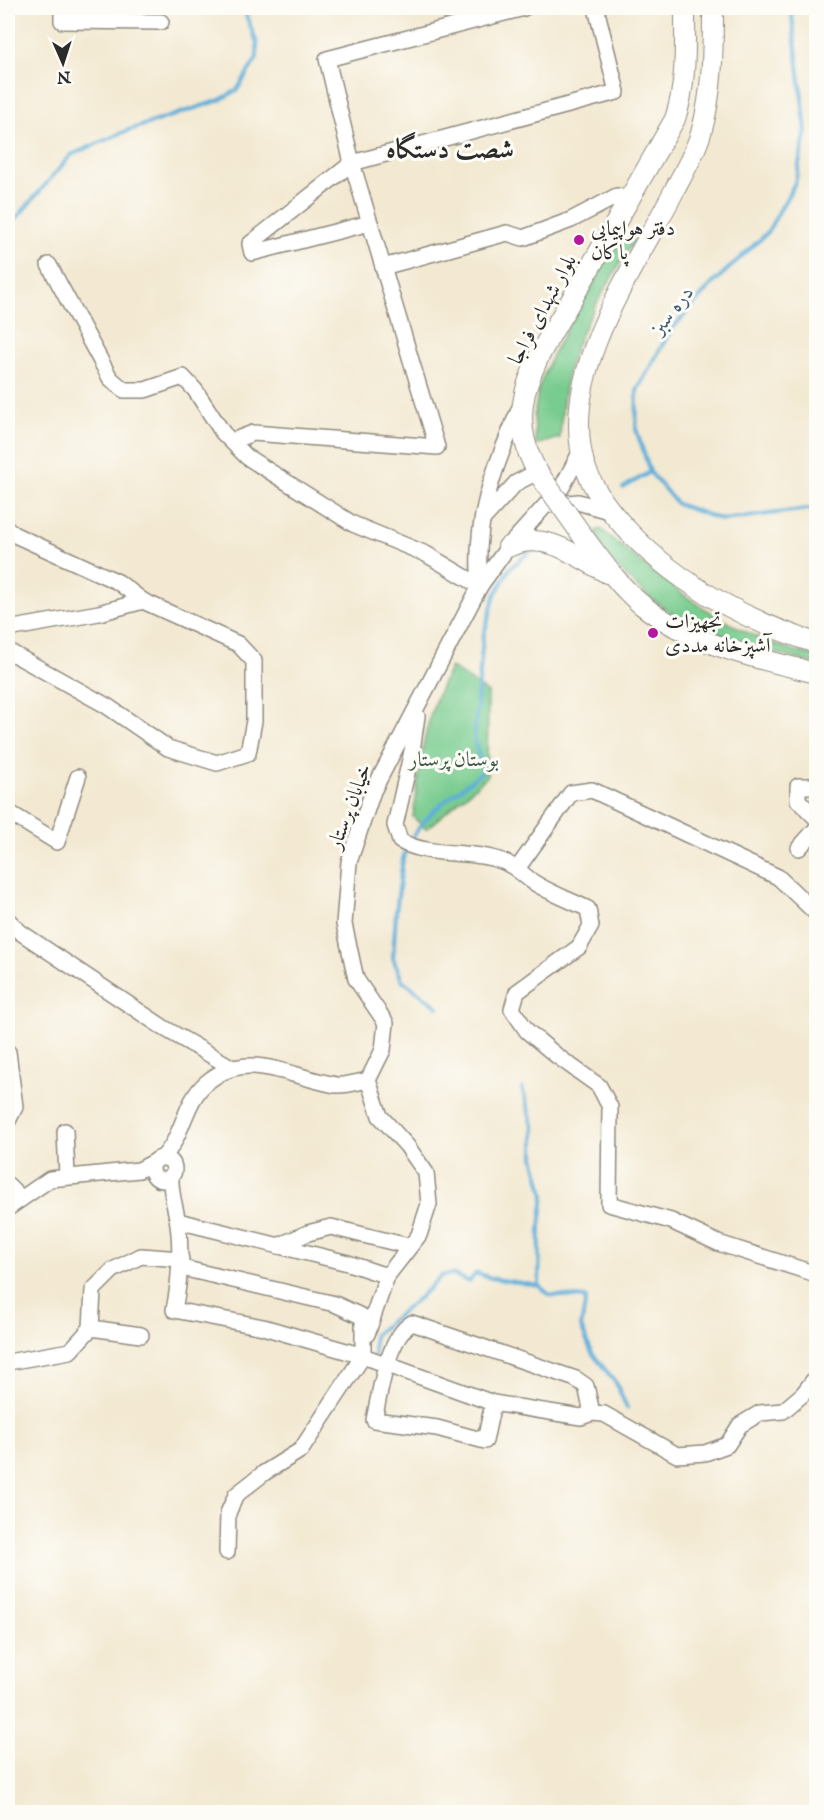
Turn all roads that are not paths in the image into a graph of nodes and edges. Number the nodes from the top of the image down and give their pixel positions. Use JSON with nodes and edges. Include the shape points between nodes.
{"nodes":[{"id":1,"x":62,"y":8,"type":"edge"},
{"id":2,"x":524,"y":8,"type":"edge"},
{"id":3,"x":596,"y":8,"type":"edge"},
{"id":4,"x":686,"y":8,"type":"edge"},
{"id":5,"x":713,"y":8,"type":"edge"},
{"id":6,"x":161,"y":22,"type":"dead end"},
{"id":7,"x":352,"y":163,"type":"junction"},
{"id":8,"x":629,"y":199,"type":"junction"},
{"id":9,"x":370,"y":224,"type":"junction"},
{"id":10,"x":49,"y":265,"type":"dead end"},
{"id":11,"x":383,"y":267,"type":"junction"},
{"id":12,"x":525,"y":394,"type":"junction"},
{"id":13,"x":232,"y":441,"type":"junction"},
{"id":14,"x":581,"y":451,"type":"junction"},
{"id":15,"x":546,"y":490,"type":"junction"},
{"id":16,"x":609,"y":511,"type":"junction"},
{"id":17,"x":481,"y":523,"type":"junction"},
{"id":18,"x":10,"y":534,"type":"edge"},
{"id":19,"x":508,"y":547,"type":"junction"},
{"id":20,"x":617,"y":579,"type":"junction"},
{"id":21,"x":480,"y":586,"type":"junction"},
{"id":22,"x":142,"y":601,"type":"junction"},
{"id":23,"x":8,"y":628,"type":"edge"},
{"id":24,"x":816,"y":643,"type":"edge"},
{"id":25,"x":8,"y":651,"type":"edge"},
{"id":26,"x":816,"y":672,"type":"edge"},
{"id":27,"x":418,"y":707,"type":"junction"},
{"id":28,"x":78,"y":777,"type":"dead end"},
{"id":29,"x":816,"y":786,"type":"edge"},
{"id":30,"x":8,"y":812,"type":"edge"},
{"id":31,"x":816,"y":818,"type":"edge"},
{"id":32,"x":816,"y":829,"type":"edge"},
{"id":33,"x":799,"y":848,"type":"dead end"},
{"id":34,"x":517,"y":869,"type":"junction"},
{"id":35,"x":816,"y":913,"type":"edge"},
{"id":36,"x":8,"y":920,"type":"edge"},
{"id":37,"x":14,"y":935,"type":"edge"},
{"id":38,"x":8,"y":1052,"type":"edge"},
{"id":39,"x":231,"y":1067,"type":"junction"},
{"id":40,"x":368,"y":1080,"type":"junction"},
{"id":41,"x":8,"y":1121,"type":"edge"},
{"id":42,"x":65,"y":1131,"type":"dead end"},
{"id":43,"x":166,"y":1168,"type":"junction"},
{"id":44,"x":68,"y":1176,"type":"junction"},
{"id":45,"x":8,"y":1185,"type":"edge"},
{"id":46,"x":20,"y":1197,"type":"junction"},
{"id":47,"x":8,"y":1208,"type":"edge"},
{"id":48,"x":178,"y":1221,"type":"junction"},
{"id":49,"x":278,"y":1246,"type":"junction"},
{"id":50,"x":408,"y":1246,"type":"junction"},
{"id":51,"x":181,"y":1264,"type":"junction"},
{"id":52,"x":816,"y":1274,"type":"edge"},
{"id":53,"x":387,"y":1276,"type":"junction"},
{"id":54,"x":91,"y":1328,"type":"junction"},
{"id":55,"x":141,"y":1335,"type":"dead end"},
{"id":56,"x":363,"y":1351,"type":"junction"},
{"id":57,"x":8,"y":1362,"type":"edge"},
{"id":58,"x":386,"y":1366,"type":"junction"},
{"id":59,"x":816,"y":1377,"type":"edge"},
{"id":60,"x":493,"y":1403,"type":"junction"},
{"id":61,"x":592,"y":1413,"type":"junction"},
{"id":62,"x":227,"y":1552,"type":"dead end"}],
"edges":[{"from":1,"to":6,"type":"street","via":[[62,21]]},
{"from":2,"to":7,"type":"street","via":[[327,59]]},
{"from":3,"to":7,"type":"street","via":[[617,92]]},
{"from":4,"to":8,"type":"main road","name":"بلوار شهدای فراجا","via":[[681,103]]},
{"from":5,"to":14,"type":"main road","via":[[713,66],[700,136],[594,351],[582,386]]},
{"from":7,"to":9,"type":"street"},
{"from":7,"to":9,"type":"street","via":[[250,244],[252,253]]},
{"from":8,"to":11,"type":"street","via":[[617,196],[571,220],[523,238],[507,233]]},
{"from":8,"to":12,"type":"main road","name":"بلوار شهدای فراجا","via":[[542,351]]},
{"from":9,"to":11,"type":"street"},
{"from":10,"to":13,"type":"street","via":[[110,378],[124,390],[146,390],[183,377]]},
{"from":11,"to":13,"type":"street","via":[[437,447],[253,433]]},
{"from":12,"to":15,"type":"main road","name":"بلوار شهدای فراجا","via":[[525,446]]},
{"from":12,"to":17,"type":"street","via":[[501,452]]},
{"from":13,"to":21,"type":"street","via":[[247,457],[353,524],[426,554]]},
{"from":14,"to":15,"type":"street","via":[[567,479]]},
{"from":14,"to":16,"type":"main road","via":[[590,478]]},
{"from":15,"to":16,"type":"street"},
{"from":15,"to":17,"type":"street","via":[[516,483]]},
{"from":15,"to":19,"type":"street","name":"خیابان پرستار"},
{"from":15,"to":20,"type":"main road","name":"بلوار شهدای فراجا","bridge":true},
{"from":16,"to":24,"type":"main road","via":[[648,551],[694,585],[752,619]]},
{"from":17,"to":21,"type":"street","via":[[477,551]]},
{"from":18,"to":22,"type":"street","via":[[118,582]]},
{"from":19,"to":20,"type":"main road","via":[[523,540],[549,542]]},
{"from":19,"to":21,"type":"street","name":"خیابان پرستار"},
{"from":20,"to":26,"type":"main road","name":"بلوار شهدای فراجا","via":[[641,604],[672,626],[750,657]]},
{"from":21,"to":27,"type":"street","name":"خیابان پرستار"},
{"from":22,"to":23,"type":"street","via":[[99,613]]},
{"from":22,"to":25,"type":"street","via":[[238,644],[254,661],[254,721],[248,753],[217,763],[168,748],[107,706]]},
{"from":27,"to":34,"type":"street","via":[[395,825],[400,841],[416,850],[475,853],[502,860]]},
{"from":27,"to":40,"type":"street","name":"خیابان پرستار","via":[[373,791],[349,862],[344,924],[356,980],[386,1023],[383,1050]]},
{"from":28,"to":30,"type":"street","via":[[57,842]]},
{"from":29,"to":31,"type":"street","via":[[798,786],[798,800]]},
{"from":32,"to":33,"type":"street"},
{"from":34,"to":35,"type":"street","via":[[571,794],[592,790],[778,877]]},
{"from":34,"to":52,"type":"street","via":[[533,882],[588,909],[591,926],[579,947],[517,992],[512,1009],[527,1030],[599,1086],[610,1107],[609,1204],[671,1221],[718,1243]]},
{"from":36,"to":37,"type":"street"},
{"from":37,"to":39,"type":"street"},
{"from":38,"to":41,"type":"street","via":[[15,1107]]},
{"from":39,"to":40,"type":"street","via":[[262,1065],[339,1085]]},
{"from":39,"to":43,"type":"street","via":[[205,1083],[186,1113]]},
{"from":40,"to":50,"type":"street","via":[[380,1116],[426,1173],[429,1204],[418,1235]]},
{"from":42,"to":44,"type":"street"},
{"from":43,"to":44,"type":"street"},
{"from":43,"to":48,"type":"street"},
{"from":44,"to":46,"type":"street","via":[[51,1179]]},
{"from":45,"to":46,"type":"street"},
{"from":46,"to":47,"type":"street"},
{"from":48,"to":49,"type":"street"},
{"from":48,"to":51,"type":"street"},
{"from":49,"to":50,"type":"street","via":[[331,1227]]},
{"from":49,"to":53,"type":"street"},
{"from":50,"to":53,"type":"street"},
{"from":51,"to":54,"type":"street","via":[[141,1256],[113,1270],[93,1290]]},
{"from":51,"to":56,"type":"street","via":[[335,1304],[363,1317]]},
{"from":51,"to":56,"type":"street","via":[[174,1310]]},
{"from":53,"to":56,"type":"street"},
{"from":54,"to":55,"type":"street"},
{"from":54,"to":57,"type":"street","via":[[70,1351]]},
{"from":56,"to":58,"type":"street"},
{"from":56,"to":62,"type":"street","via":[[301,1450],[236,1495],[228,1513]]},
{"from":58,"to":60,"type":"street"},
{"from":58,"to":60,"type":"street","via":[[374,1420],[436,1428],[485,1441]]},
{"from":58,"to":61,"type":"street","via":[[403,1329],[412,1323],[576,1379],[586,1386]]},
{"from":59,"to":61,"type":"street","via":[[783,1411],[760,1413],[740,1425],[727,1445],[705,1452],[678,1455],[604,1414]]},
{"from":60,"to":61,"type":"street","via":[[581,1417]]}]}
